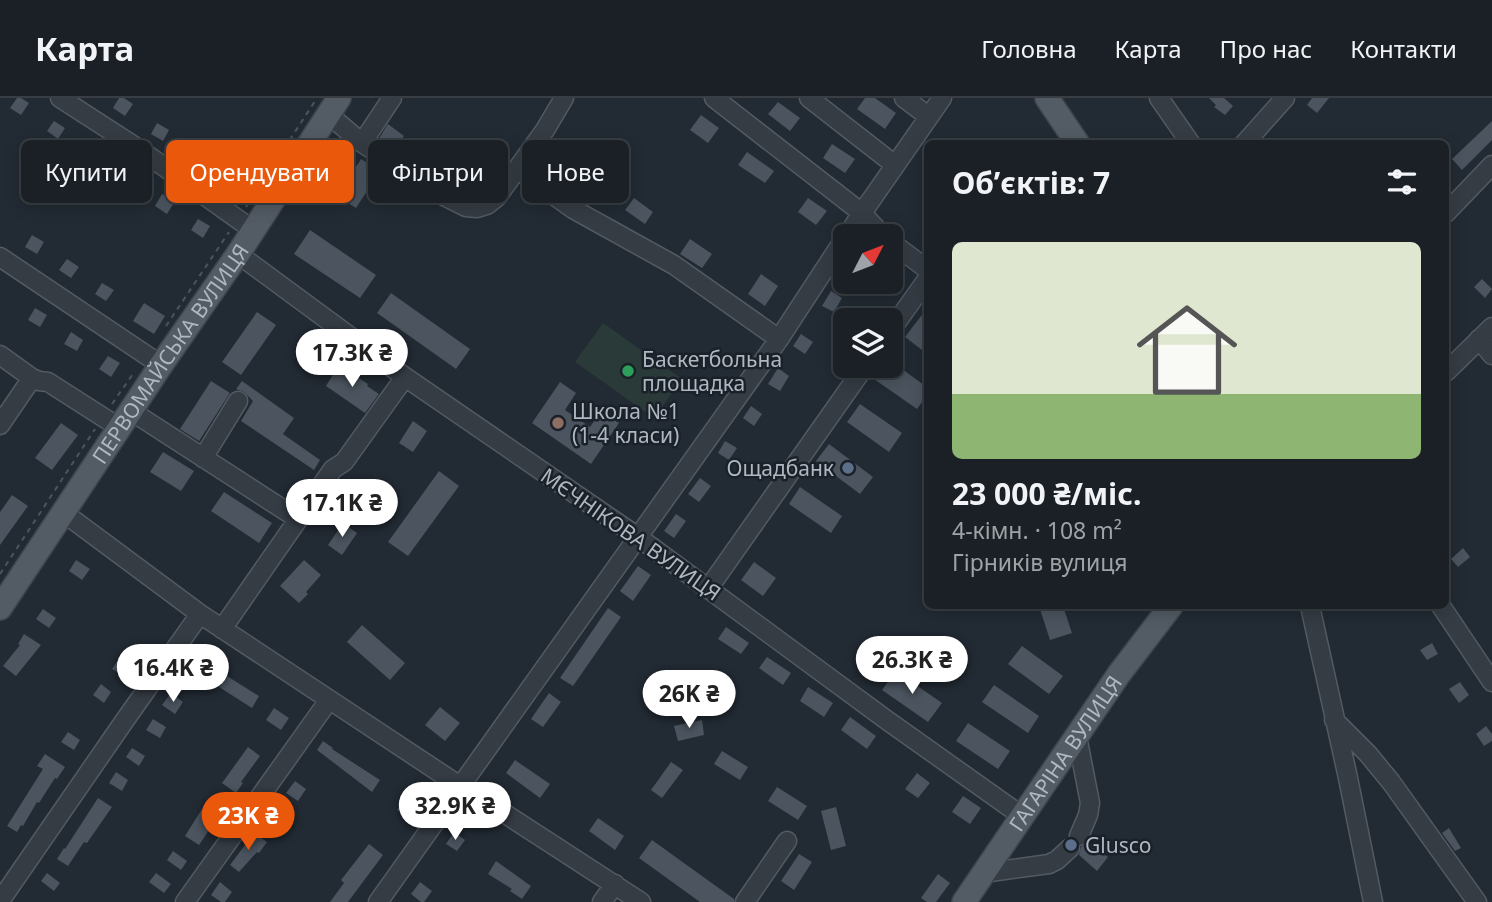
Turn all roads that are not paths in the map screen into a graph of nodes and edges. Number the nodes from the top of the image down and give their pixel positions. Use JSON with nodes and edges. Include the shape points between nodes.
{"nodes":[{"id":1,"x":60,"y":98,"type":"edge"},
{"id":2,"x":392,"y":98,"type":"edge"},
{"id":3,"x":564,"y":98,"type":"edge"},
{"id":4,"x":714,"y":98,"type":"edge"},
{"id":5,"x":809,"y":98,"type":"edge"},
{"id":6,"x":904,"y":98,"type":"edge"},
{"id":7,"x":942,"y":98,"type":"edge"},
{"id":8,"x":1047,"y":98,"type":"edge"},
{"id":9,"x":1159,"y":98,"type":"edge"},
{"id":10,"x":1286,"y":98,"type":"edge"},
{"id":11,"x":328,"y":103,"type":"edge"},
{"id":12,"x":929,"y":116,"type":"junction"},
{"id":13,"x":1075,"y":140,"type":"edge"},
{"id":14,"x":1188,"y":140,"type":"edge"},
{"id":15,"x":1248,"y":140,"type":"edge"},
{"id":16,"x":362,"y":143,"type":"junction"},
{"id":17,"x":895,"y":165,"type":"junction"},
{"id":18,"x":1492,"y":165,"type":"edge"},
{"id":19,"x":517,"y":169,"type":"junction"},
{"id":20,"x":1449,"y":210,"type":"edge"},
{"id":21,"x":862,"y":213,"type":"junction"},
{"id":22,"x":855,"y":224,"type":"edge"},
{"id":23,"x":872,"y":224,"type":"edge"},
{"id":24,"x":245,"y":225,"type":"junction"},
{"id":25,"x":903,"y":251,"type":"edge"},
{"id":26,"x":238,"y":254,"type":"junction"},
{"id":27,"x":0,"y":257,"type":"edge"},
{"id":28,"x":833,"y":257,"type":"edge"},
{"id":29,"x":924,"y":267,"type":"edge"},
{"id":30,"x":924,"y":284,"type":"edge"},
{"id":31,"x":903,"y":313,"type":"edge"},
{"id":32,"x":1485,"y":333,"type":"edge"},
{"id":33,"x":779,"y":339,"type":"junction"},
{"id":34,"x":0,"y":355,"type":"edge"},
{"id":35,"x":1492,"y":355,"type":"edge"},
{"id":36,"x":154,"y":360,"type":"junction"},
{"id":37,"x":1449,"y":369,"type":"edge"},
{"id":38,"x":405,"y":377,"type":"junction"},
{"id":39,"x":32,"y":378,"type":"junction"},
{"id":40,"x":857,"y":378,"type":"edge"},
{"id":41,"x":237,"y":401,"type":"dead end"},
{"id":42,"x":118,"y":419,"type":"junction"},
{"id":43,"x":0,"y":425,"type":"edge"},
{"id":44,"x":203,"y":458,"type":"junction"},
{"id":45,"x":64,"y":513,"type":"junction"},
{"id":46,"x":298,"y":519,"type":"junction"},
{"id":47,"x":638,"y":537,"type":"junction"},
{"id":48,"x":708,"y":589,"type":"junction"},
{"id":49,"x":0,"y":608,"type":"edge"},
{"id":50,"x":1169,"y":609,"type":"edge"},
{"id":51,"x":1311,"y":609,"type":"edge"},
{"id":52,"x":1443,"y":609,"type":"edge"},
{"id":53,"x":200,"y":614,"type":"junction"},
{"id":54,"x":222,"y":629,"type":"junction"},
{"id":55,"x":1492,"y":682,"type":"edge"},
{"id":56,"x":328,"y":700,"type":"junction"},
{"id":57,"x":1334,"y":720,"type":"junction"},
{"id":58,"x":1077,"y":736,"type":"junction"},
{"id":59,"x":460,"y":786,"type":"junction"},
{"id":60,"x":1022,"y":817,"type":"junction"},
{"id":61,"x":787,"y":841,"type":"dead end"},
{"id":62,"x":984,"y":873,"type":"junction"},
{"id":63,"x":615,"y":884,"type":"junction"},
{"id":64,"x":0,"y":901,"type":"edge"},
{"id":65,"x":185,"y":902,"type":"edge"},
{"id":66,"x":378,"y":902,"type":"edge"},
{"id":67,"x":602,"y":902,"type":"edge"},
{"id":68,"x":640,"y":902,"type":"edge"},
{"id":69,"x":746,"y":902,"type":"edge"},
{"id":70,"x":964,"y":902,"type":"edge"},
{"id":71,"x":1373,"y":902,"type":"edge"},
{"id":72,"x":1477,"y":902,"type":"edge"}],
"edges":[{"from":1,"to":24,"type":"street"},
{"from":2,"to":16,"type":"street"},
{"from":3,"to":19,"type":"street"},
{"from":4,"to":21,"type":"street"},
{"from":5,"to":17,"type":"street"},
{"from":6,"to":12,"type":"street"},
{"from":7,"to":12,"type":"street"},
{"from":8,"to":13,"type":"main road"},
{"from":9,"to":14,"type":"street"},
{"from":10,"to":15,"type":"street"},
{"from":11,"to":16,"type":"street"},
{"from":11,"to":24,"type":"main road","name":"ПЕРВОМАЙСЬКА ВУЛИЦЯ"},
{"from":12,"to":17,"type":"street"},
{"from":16,"to":19,"type":"street","via":[[466,207],[487,205],[498,197]]},
{"from":17,"to":21,"type":"street"},
{"from":18,"to":20,"type":"street"},
{"from":19,"to":33,"type":"street","via":[[573,209],[674,265]]},
{"from":21,"to":22,"type":"street"},
{"from":21,"to":23,"type":"street"},
{"from":24,"to":26,"type":"main road","name":"ПЕРВОМАЙСЬКА ВУЛИЦЯ"},
{"from":25,"to":29,"type":"street"},
{"from":26,"to":36,"type":"main road","name":"ПЕРВОМАЙСЬКА ВУЛИЦЯ"},
{"from":26,"to":38,"type":"street","name":"МЄЧНІКОВА ВУЛИЦЯ"},
{"from":27,"to":36,"type":"street"},
{"from":28,"to":33,"type":"street"},
{"from":30,"to":31,"type":"street"},
{"from":32,"to":35,"type":"street"},
{"from":32,"to":37,"type":"street"},
{"from":33,"to":47,"type":"street"},
{"from":34,"to":39,"type":"street"},
{"from":36,"to":42,"type":"main road","name":"ПЕРВОМАЙСЬКА ВУЛИЦЯ"},
{"from":38,"to":46,"type":"street"},
{"from":38,"to":47,"type":"street","name":"МЄЧНІКОВА ВУЛИЦЯ"},
{"from":39,"to":42,"type":"street"},
{"from":39,"to":43,"type":"street"},
{"from":40,"to":48,"type":"street"},
{"from":41,"to":44,"type":"street"},
{"from":42,"to":44,"type":"street"},
{"from":42,"to":45,"type":"main road","name":"ПЕРВОМАЙСЬКА ВУЛИЦЯ"},
{"from":44,"to":46,"type":"street"},
{"from":45,"to":49,"type":"main road","name":"ПЕРВОМАЙСЬКА ВУЛИЦЯ"},
{"from":45,"to":53,"type":"street"},
{"from":46,"to":54,"type":"street"},
{"from":47,"to":48,"type":"street","name":"МЄЧНІКОВА ВУЛИЦЯ"},
{"from":47,"to":59,"type":"street"},
{"from":48,"to":60,"type":"street","name":"МЄЧНІКОВА ВУЛИЦЯ"},
{"from":50,"to":58,"type":"main road","name":"ГАГАРІНА ВУЛИЦЯ"},
{"from":51,"to":57,"type":"street"},
{"from":52,"to":55,"type":"street"},
{"from":53,"to":54,"type":"street"},
{"from":53,"to":64,"type":"street"},
{"from":54,"to":56,"type":"street"},
{"from":56,"to":59,"type":"street"},
{"from":56,"to":65,"type":"street"},
{"from":57,"to":71,"type":"street"},
{"from":57,"to":72,"type":"street","via":[[1391,782]]},
{"from":58,"to":60,"type":"main road","name":"ГАГАРІНА ВУЛИЦЯ"},
{"from":58,"to":62,"type":"street","via":[[1090,803],[1075,842],[1049,864]]},
{"from":59,"to":63,"type":"street"},
{"from":59,"to":66,"type":"street"},
{"from":60,"to":62,"type":"main road","name":"ГАГАРІНА ВУЛИЦЯ"},
{"from":61,"to":69,"type":"street"},
{"from":62,"to":70,"type":"main road","name":"ГАГАРІНА ВУЛИЦЯ"},
{"from":63,"to":67,"type":"street"},
{"from":63,"to":68,"type":"street"}]}
